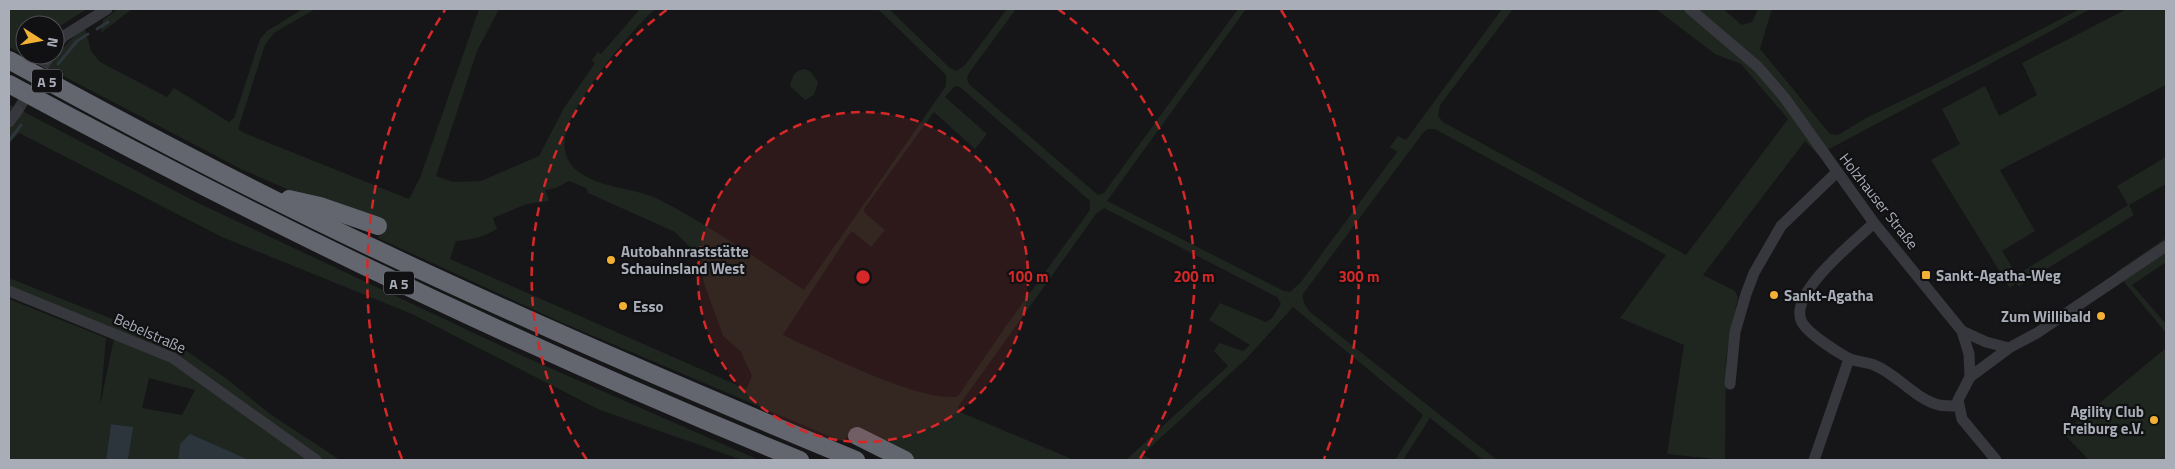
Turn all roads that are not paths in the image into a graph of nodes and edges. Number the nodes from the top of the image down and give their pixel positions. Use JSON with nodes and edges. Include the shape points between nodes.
{"nodes":[{"id":1,"x":107,"y":9,"type":"edge"},
{"id":2,"x":1690,"y":9,"type":"edge"},
{"id":3,"x":65,"y":35,"type":"edge"},
{"id":4,"x":9,"y":60,"type":"edge"},
{"id":5,"x":9,"y":84,"type":"edge"},
{"id":6,"x":18,"y":110,"type":"tunnel mouth"},
{"id":7,"x":9,"y":122,"type":"edge"},
{"id":8,"x":1837,"y":172,"type":"junction"},
{"id":9,"x":262,"y":193,"type":"junction"},
{"id":10,"x":1874,"y":223,"type":"junction"},
{"id":11,"x":378,"y":226,"type":"dead end"},
{"id":12,"x":2166,"y":246,"type":"edge"},
{"id":13,"x":9,"y":290,"type":"edge"},
{"id":14,"x":1962,"y":331,"type":"junction"},
{"id":15,"x":2009,"y":348,"type":"junction"},
{"id":16,"x":1849,"y":359,"type":"junction"},
{"id":17,"x":1970,"y":377,"type":"junction"},
{"id":18,"x":1730,"y":384,"type":"dead end"},
{"id":19,"x":1958,"y":406,"type":"junction"},
{"id":20,"x":857,"y":436,"type":"dead end"},
{"id":21,"x":316,"y":460,"type":"edge"},
{"id":22,"x":800,"y":460,"type":"edge"},
{"id":23,"x":856,"y":460,"type":"edge"},
{"id":24,"x":906,"y":460,"type":"edge"},
{"id":25,"x":1814,"y":460,"type":"edge"},
{"id":26,"x":1996,"y":460,"type":"edge"}],
"edges":[{"from":1,"to":3,"type":"street"},
{"from":2,"to":8,"type":"street","name":"Holzhauser Straße","via":[[1758,67],[1792,108]]},
{"from":4,"to":9,"type":"highway","number":"A 5"},
{"from":5,"to":22,"type":"highway","number":"A 5","via":[[157,164],[366,268],[533,347]]},
{"from":6,"to":7,"type":"street"},
{"from":8,"to":10,"type":"street","name":"Holzhauser Straße"},
{"from":8,"to":18,"type":"street","via":[[1781,226],[1754,273],[1735,332]]},
{"from":9,"to":11,"type":"highway","via":[[320,206]]},
{"from":9,"to":23,"type":"highway","number":"A 5","via":[[539,325]]},
{"from":10,"to":14,"type":"street","name":"Holzhauser Straße"},
{"from":10,"to":16,"type":"street","via":[[1821,274],[1798,311],[1801,322],[1811,333]]},
{"from":12,"to":15,"type":"street","via":[[2037,333]]},
{"from":13,"to":21,"type":"street","name":"Bebelstraße","via":[[173,358]]},
{"from":14,"to":15,"type":"street","name":"Holzhauser Straße"},
{"from":14,"to":17,"type":"street","via":[[1969,354]]},
{"from":15,"to":17,"type":"street"},
{"from":16,"to":19,"type":"street","via":[[1874,365],[1938,404]]},
{"from":16,"to":25,"type":"street"},
{"from":17,"to":19,"type":"street","via":[[1960,392]]},
{"from":19,"to":26,"type":"street","via":[[1962,419]]},
{"from":20,"to":24,"type":"highway"}]}
